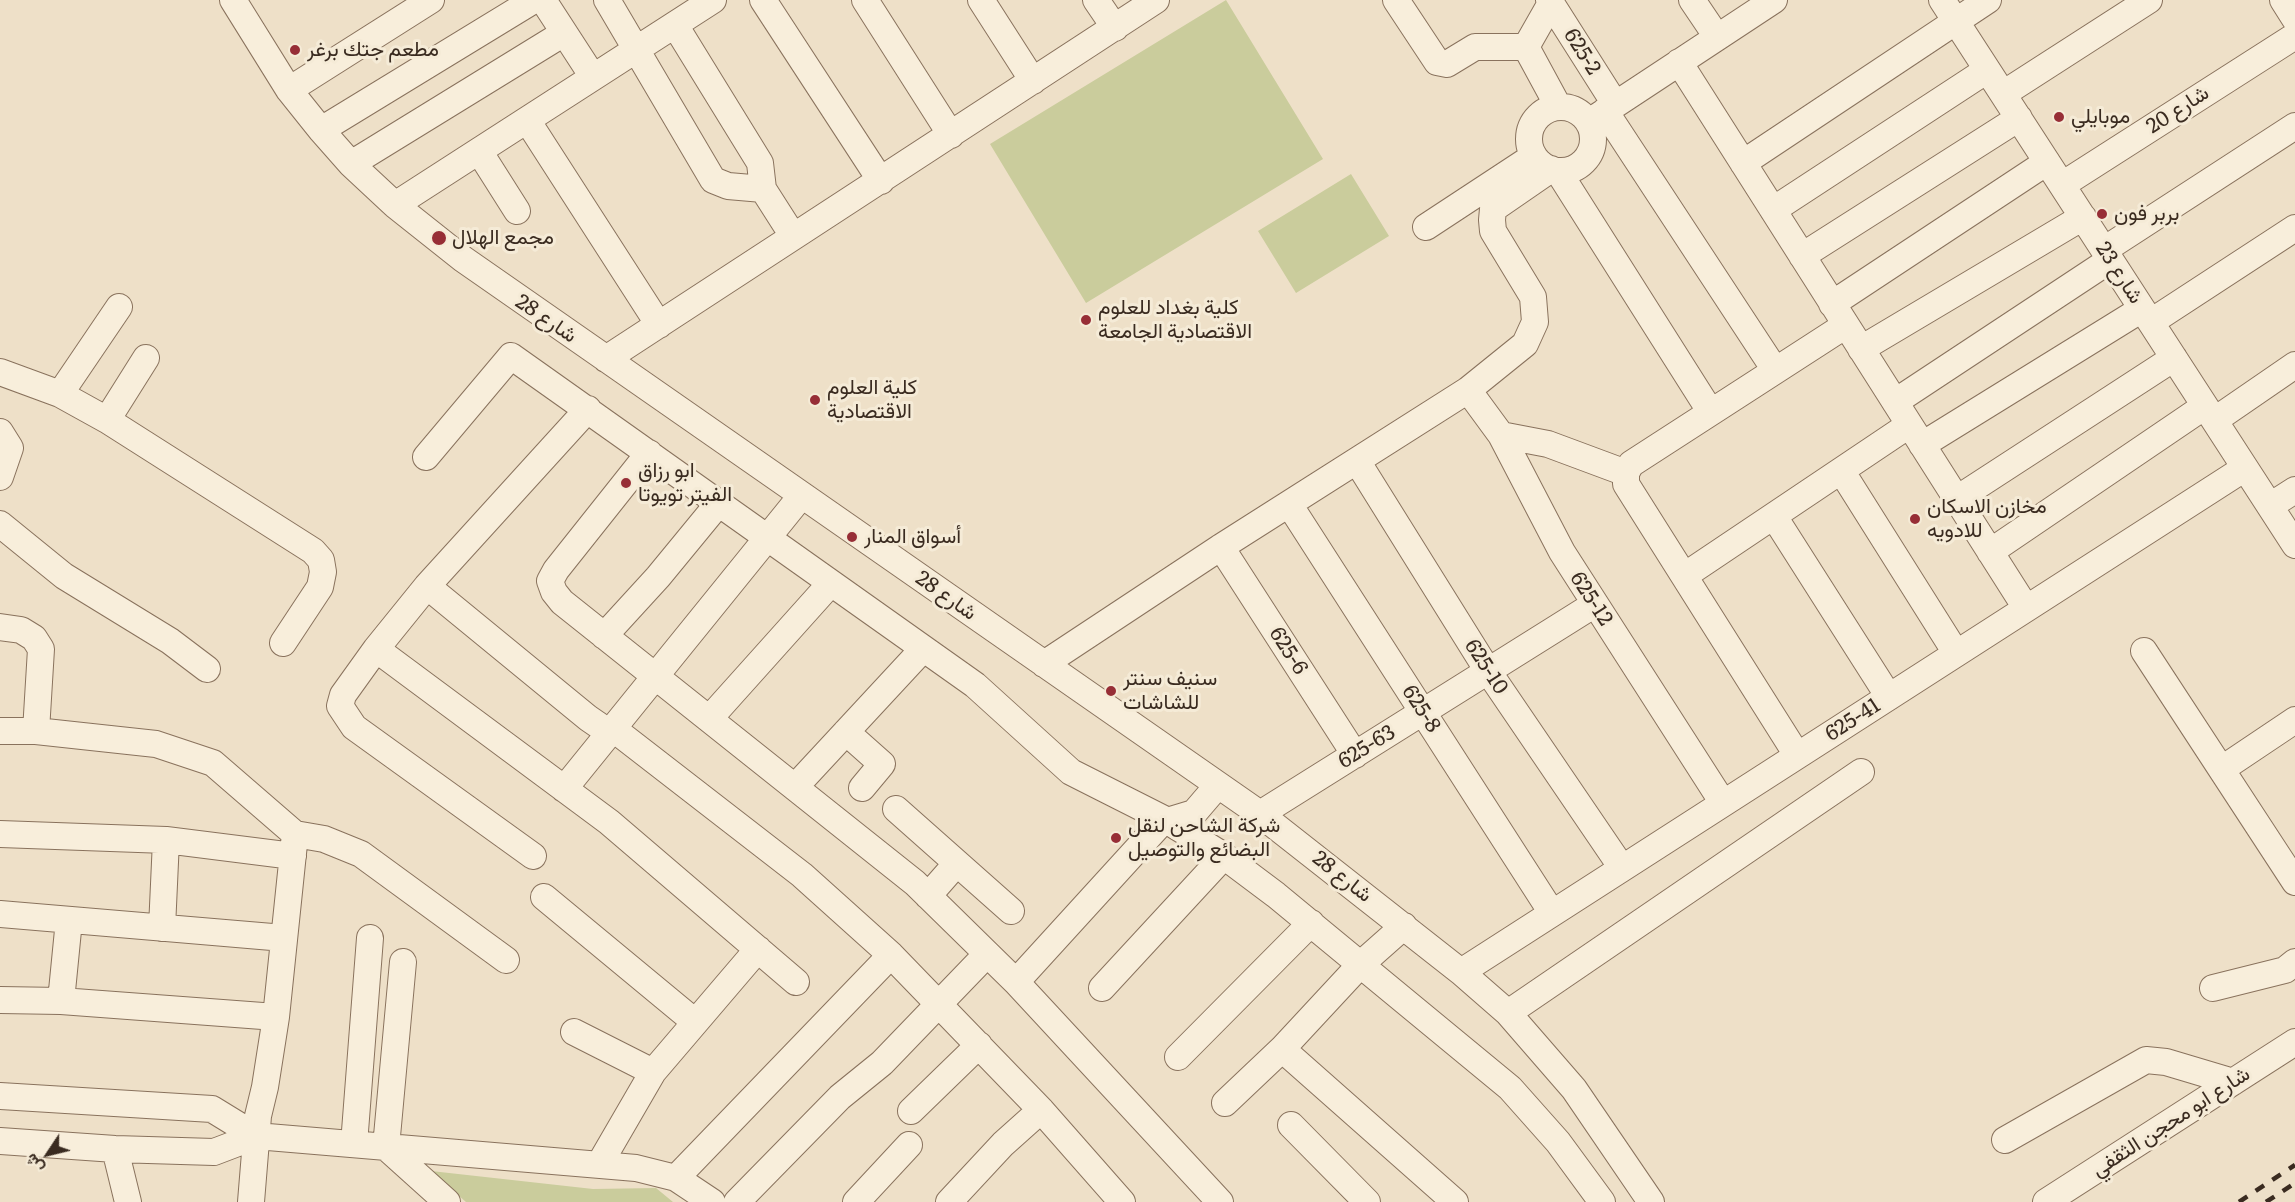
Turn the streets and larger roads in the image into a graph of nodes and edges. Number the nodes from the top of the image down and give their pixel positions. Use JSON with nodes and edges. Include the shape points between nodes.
{"nodes":[{"id":1,"x":431,"y":0,"type":"edge"},
{"id":2,"x":534,"y":0,"type":"edge"},
{"id":3,"x":543,"y":0,"type":"edge"},
{"id":4,"x":607,"y":0,"type":"edge"},
{"id":5,"x":763,"y":0,"type":"edge"},
{"id":6,"x":865,"y":0,"type":"edge"},
{"id":7,"x":981,"y":0,"type":"edge"},
{"id":8,"x":1096,"y":0,"type":"edge"},
{"id":9,"x":1156,"y":0,"type":"edge"},
{"id":10,"x":1396,"y":0,"type":"edge"},
{"id":11,"x":1692,"y":0,"type":"edge"},
{"id":12,"x":1774,"y":0,"type":"edge"},
{"id":13,"x":1988,"y":0,"type":"edge"},
{"id":14,"x":2149,"y":0,"type":"edge"},
{"id":15,"x":2283,"y":0,"type":"edge"},
{"id":16,"x":704,"y":2,"type":"edge"},
{"id":17,"x":1550,"y":2,"type":"edge"},
{"id":18,"x":240,"y":3,"type":"edge"},
{"id":19,"x":1949,"y":10,"type":"edge"},
{"id":20,"x":2295,"y":19,"type":"edge"},
{"id":21,"x":675,"y":25,"type":"junction"},
{"id":22,"x":1115,"y":28,"type":"junction"},
{"id":23,"x":564,"y":33,"type":"junction"},
{"id":24,"x":2295,"y":36,"type":"edge"},
{"id":25,"x":1717,"y":37,"type":"junction"},
{"id":26,"x":1526,"y":47,"type":"junction"},
{"id":27,"x":636,"y":50,"type":"junction"},
{"id":28,"x":1679,"y":62,"type":"junction"},
{"id":29,"x":1987,"y":70,"type":"junction"},
{"id":30,"x":593,"y":77,"type":"junction"},
{"id":31,"x":1033,"y":81,"type":"junction"},
{"id":32,"x":289,"y":90,"type":"junction"},
{"id":33,"x":2003,"y":94,"type":"junction"},
{"id":34,"x":1558,"y":106,"type":"junction"},
{"id":35,"x":1603,"y":112,"type":"junction"},
{"id":36,"x":2019,"y":118,"type":"junction"},
{"id":37,"x":527,"y":120,"type":"junction"},
{"id":38,"x":2295,"y":126,"type":"edge"},
{"id":39,"x":321,"y":130,"type":"junction"},
{"id":40,"x":951,"y":135,"type":"junction"},
{"id":41,"x":479,"y":151,"type":"junction"},
{"id":42,"x":2047,"y":162,"type":"junction"},
{"id":43,"x":351,"y":164,"type":"junction"},
{"id":44,"x":1743,"y":164,"type":"junction"},
{"id":45,"x":1547,"y":165,"type":"junction"},
{"id":46,"x":881,"y":181,"type":"junction"},
{"id":47,"x":2062,"y":185,"type":"junction"},
{"id":48,"x":763,"y":189,"type":"junction"},
{"id":49,"x":395,"y":205,"type":"junction"},
{"id":50,"x":1773,"y":210,"type":"junction"},
{"id":51,"x":516,"y":211,"type":"dead end"},
{"id":52,"x":2083,"y":217,"type":"junction"},
{"id":53,"x":1426,"y":227,"type":"dead end"},
{"id":54,"x":2295,"y":228,"type":"edge"},
{"id":55,"x":793,"y":236,"type":"junction"},
{"id":56,"x":2107,"y":255,"type":"junction"},
{"id":57,"x":1802,"y":256,"type":"junction"},
{"id":58,"x":119,"y":307,"type":"dead end"},
{"id":59,"x":1839,"y":314,"type":"junction"},
{"id":60,"x":2146,"y":315,"type":"junction"},
{"id":61,"x":659,"y":325,"type":"junction"},
{"id":62,"x":1861,"y":349,"type":"junction"},
{"id":63,"x":146,"y":358,"type":"dead end"},
{"id":64,"x":2174,"y":358,"type":"junction"},
{"id":65,"x":606,"y":359,"type":"junction"},
{"id":66,"x":2295,"y":365,"type":"edge"},
{"id":67,"x":1775,"y":370,"type":"junction"},
{"id":68,"x":0,"y":372,"type":"edge"},
{"id":69,"x":1468,"y":390,"type":"junction"},
{"id":70,"x":60,"y":394,"type":"junction"},
{"id":71,"x":1895,"y":402,"type":"junction"},
{"id":72,"x":588,"y":409,"type":"junction"},
{"id":73,"x":1710,"y":411,"type":"junction"},
{"id":74,"x":2210,"y":413,"type":"junction"},
{"id":75,"x":107,"y":420,"type":"junction"},
{"id":76,"x":0,"y":432,"type":"edge"},
{"id":77,"x":1501,"y":435,"type":"junction"},
{"id":78,"x":1916,"y":435,"type":"junction"},
{"id":79,"x":649,"y":453,"type":"junction"},
{"id":80,"x":426,"y":457,"type":"dead end"},
{"id":81,"x":1357,"y":461,"type":"junction"},
{"id":82,"x":2245,"y":468,"type":"junction"},
{"id":83,"x":1842,"y":472,"type":"junction"},
{"id":84,"x":1626,"y":473,"type":"junction"},
{"id":85,"x":0,"y":477,"type":"edge"},
{"id":86,"x":2295,"y":490,"type":"edge"},
{"id":87,"x":802,"y":495,"type":"junction"},
{"id":88,"x":1957,"y":499,"type":"junction"},
{"id":89,"x":718,"y":504,"type":"junction"},
{"id":90,"x":1289,"y":504,"type":"junction"},
{"id":91,"x":2270,"y":506,"type":"junction"},
{"id":92,"x":1775,"y":518,"type":"junction"},
{"id":93,"x":0,"y":525,"type":"edge"},
{"id":94,"x":767,"y":538,"type":"junction"},
{"id":95,"x":2295,"y":545,"type":"edge"},
{"id":96,"x":1221,"y":547,"type":"junction"},
{"id":97,"x":1990,"y":552,"type":"junction"},
{"id":98,"x":1684,"y":576,"type":"junction"},
{"id":99,"x":830,"y":584,"type":"junction"},
{"id":100,"x":427,"y":586,"type":"junction"},
{"id":101,"x":1595,"y":604,"type":"junction"},
{"id":102,"x":2026,"y":608,"type":"junction"},
{"id":103,"x":0,"y":627,"type":"edge"},
{"id":104,"x":604,"y":636,"type":"junction"},
{"id":105,"x":283,"y":643,"type":"dead end"},
{"id":106,"x":376,"y":649,"type":"junction"},
{"id":107,"x":923,"y":649,"type":"junction"},
{"id":108,"x":2144,"y":651,"type":"dead end"},
{"id":109,"x":1956,"y":653,"type":"junction"},
{"id":110,"x":1044,"y":664,"type":"junction"},
{"id":111,"x":207,"y":669,"type":"dead end"},
{"id":112,"x":1488,"y":671,"type":"junction"},
{"id":113,"x":656,"y":676,"type":"junction"},
{"id":114,"x":1889,"y":697,"type":"junction"},
{"id":115,"x":1423,"y":712,"type":"junction"},
{"id":116,"x":709,"y":719,"type":"junction"},
{"id":117,"x":2295,"y":720,"type":"edge"},
{"id":118,"x":611,"y":730,"type":"junction"},
{"id":119,"x":0,"y":731,"type":"edge"},
{"id":120,"x":36,"y":731,"type":"junction"},
{"id":121,"x":846,"y":732,"type":"junction"},
{"id":122,"x":1355,"y":754,"type":"junction"},
{"id":123,"x":1797,"y":755,"type":"junction"},
{"id":124,"x":2222,"y":769,"type":"junction"},
{"id":125,"x":1861,"y":772,"type":"dead end"},
{"id":126,"x":1218,"y":785,"type":"junction"},
{"id":127,"x":795,"y":787,"type":"junction"},
{"id":128,"x":862,"y":788,"type":"dead end"},
{"id":129,"x":564,"y":789,"type":"junction"},
{"id":130,"x":1723,"y":803,"type":"junction"},
{"id":131,"x":896,"y":809,"type":"dead end"},
{"id":132,"x":1260,"y":814,"type":"junction"},
{"id":133,"x":1166,"y":820,"type":"junction"},
{"id":134,"x":0,"y":834,"type":"edge"},
{"id":135,"x":166,"y":840,"type":"junction"},
{"id":136,"x":294,"y":845,"type":"junction"},
{"id":137,"x":533,"y":856,"type":"dead end"},
{"id":138,"x":1224,"y":856,"type":"junction"},
{"id":139,"x":957,"y":862,"type":"junction"},
{"id":140,"x":1622,"y":868,"type":"junction"},
{"id":141,"x":2295,"y":882,"type":"edge"},
{"id":142,"x":928,"y":896,"type":"junction"},
{"id":143,"x":544,"y":897,"type":"dead end"},
{"id":144,"x":1011,"y":911,"type":"dead end"},
{"id":145,"x":1552,"y":913,"type":"junction"},
{"id":146,"x":0,"y":914,"type":"edge"},
{"id":147,"x":69,"y":920,"type":"junction"},
{"id":148,"x":1311,"y":923,"type":"junction"},
{"id":149,"x":1404,"y":926,"type":"junction"},
{"id":150,"x":162,"y":928,"type":"junction"},
{"id":151,"x":284,"y":938,"type":"junction"},
{"id":152,"x":370,"y":938,"type":"dead end"},
{"id":153,"x":758,"y":949,"type":"junction"},
{"id":154,"x":987,"y":954,"type":"junction"},
{"id":155,"x":891,"y":955,"type":"junction"},
{"id":156,"x":506,"y":960,"type":"dead end"},
{"id":157,"x":403,"y":962,"type":"dead end"},
{"id":158,"x":2295,"y":962,"type":"edge"},
{"id":159,"x":1360,"y":965,"type":"junction"},
{"id":160,"x":1461,"y":972,"type":"junction"},
{"id":161,"x":796,"y":982,"type":"dead end"},
{"id":162,"x":1016,"y":982,"type":"junction"},
{"id":163,"x":1102,"y":988,"type":"dead end"},
{"id":164,"x":2213,"y":988,"type":"dead end"},
{"id":165,"x":0,"y":1000,"type":"edge"},
{"id":166,"x":61,"y":1001,"type":"junction"},
{"id":167,"x":939,"y":1005,"type":"junction"},
{"id":168,"x":1508,"y":1013,"type":"junction"},
{"id":169,"x":276,"y":1017,"type":"junction"},
{"id":170,"x":695,"y":1022,"type":"junction"},
{"id":171,"x":574,"y":1032,"type":"dead end"},
{"id":172,"x":2295,"y":1042,"type":"edge"},
{"id":173,"x":979,"y":1045,"type":"junction"},
{"id":174,"x":1282,"y":1049,"type":"junction"},
{"id":175,"x":1178,"y":1058,"type":"dead end"},
{"id":176,"x":653,"y":1072,"type":"junction"},
{"id":177,"x":2233,"y":1082,"type":"junction"},
{"id":178,"x":0,"y":1096,"type":"edge"},
{"id":179,"x":1225,"y":1103,"type":"dead end"},
{"id":180,"x":1041,"y":1110,"type":"junction"},
{"id":181,"x":911,"y":1112,"type":"dead end"},
{"id":182,"x":1291,"y":1125,"type":"dead end"},
{"id":183,"x":256,"y":1136,"type":"junction"},
{"id":184,"x":2006,"y":1140,"type":"dead end"},
{"id":185,"x":0,"y":1141,"type":"edge"},
{"id":186,"x":354,"y":1144,"type":"junction"},
{"id":187,"x":909,"y":1145,"type":"dead end"},
{"id":188,"x":386,"y":1147,"type":"junction"},
{"id":189,"x":115,"y":1149,"type":"junction"},
{"id":190,"x":599,"y":1165,"type":"junction"},
{"id":191,"x":676,"y":1178,"type":"junction"},
{"id":192,"x":1107,"y":1197,"type":"edge"},
{"id":193,"x":128,"y":1202,"type":"edge"},
{"id":194,"x":251,"y":1202,"type":"edge"},
{"id":195,"x":447,"y":1202,"type":"edge"},
{"id":196,"x":712,"y":1202,"type":"edge"},
{"id":197,"x":737,"y":1202,"type":"edge"},
{"id":198,"x":856,"y":1202,"type":"edge"},
{"id":199,"x":949,"y":1202,"type":"edge"},
{"id":200,"x":1220,"y":1202,"type":"edge"},
{"id":201,"x":1367,"y":1202,"type":"edge"},
{"id":202,"x":1455,"y":1202,"type":"edge"},
{"id":203,"x":1602,"y":1202,"type":"edge"},
{"id":204,"x":1651,"y":1202,"type":"edge"},
{"id":205,"x":2046,"y":1202,"type":"edge"}],
"edges":[{"from":1,"to":32,"type":"street"},
{"from":2,"to":39,"type":"street"},
{"from":3,"to":23,"type":"street"},
{"from":4,"to":27,"type":"street"},
{"from":5,"to":46,"type":"street"},
{"from":6,"to":40,"type":"street"},
{"from":7,"to":31,"type":"street"},
{"from":8,"to":22,"type":"street"},
{"from":9,"to":22,"type":"street"},
{"from":10,"to":26,"type":"street","via":[[1437,62],[1447,64],[1475,47]]},
{"from":11,"to":25,"type":"street"},
{"from":12,"to":25,"type":"street"},
{"from":13,"to":19,"type":"street"},
{"from":14,"to":33,"type":"street"},
{"from":15,"to":20,"type":"street"},
{"from":16,"to":21,"type":"street"},
{"from":17,"to":26,"type":"street"},
{"from":17,"to":35,"type":"street","name":"625-2"},
{"from":18,"to":32,"type":"street","name":"شارع 28"},
{"from":19,"to":29,"type":"street","name":"شارع 23"},
{"from":19,"to":44,"type":"street"},
{"from":21,"to":27,"type":"street"},
{"from":21,"to":48,"type":"street","via":[[760,163]]},
{"from":22,"to":31,"type":"street"},
{"from":23,"to":30,"type":"street"},
{"from":23,"to":43,"type":"street"},
{"from":24,"to":47,"type":"street","name":"شارع 20"},
{"from":25,"to":28,"type":"street"},
{"from":26,"to":34,"type":"street"},
{"from":27,"to":30,"type":"street"},
{"from":27,"to":48,"type":"street","via":[[712,180],[728,186]]},
{"from":28,"to":35,"type":"street"},
{"from":28,"to":44,"type":"street"},
{"from":29,"to":33,"type":"street","name":"شارع 23"},
{"from":29,"to":50,"type":"street"},
{"from":30,"to":37,"type":"street"},
{"from":31,"to":40,"type":"street"},
{"from":32,"to":39,"type":"street","name":"شارع 28"},
{"from":33,"to":36,"type":"street","name":"شارع 23"},
{"from":34,"to":35,"type":"street"},
{"from":34,"to":45,"type":"street","via":[[1547,109],[1532,124],[1529,135]]},
{"from":35,"to":45,"type":"street","via":[[1586,161],[1568,171]]},
{"from":35,"to":67,"type":"street","name":"625-2"},
{"from":36,"to":42,"type":"street","name":"شارع 23"},
{"from":36,"to":57,"type":"street"},
{"from":37,"to":41,"type":"street"},
{"from":37,"to":61,"type":"street"},
{"from":38,"to":56,"type":"street"},
{"from":39,"to":43,"type":"street","name":"شارع 28"},
{"from":40,"to":46,"type":"street"},
{"from":41,"to":49,"type":"street"},
{"from":41,"to":51,"type":"street"},
{"from":42,"to":47,"type":"street","name":"شارع 23"},
{"from":42,"to":59,"type":"street"},
{"from":43,"to":49,"type":"street","name":"شارع 28"},
{"from":44,"to":50,"type":"street"},
{"from":45,"to":53,"type":"street"},
{"from":45,"to":69,"type":"street","via":[[1493,209],[1493,231],[1533,297],[1535,322],[1526,344]]},
{"from":45,"to":73,"type":"street"},
{"from":46,"to":55,"type":"street"},
{"from":47,"to":52,"type":"street","name":"شارع 23"},
{"from":48,"to":55,"type":"street"},
{"from":49,"to":65,"type":"street","name":"شارع 28","via":[[481,273]]},
{"from":50,"to":57,"type":"street"},
{"from":52,"to":56,"type":"street","name":"شارع 23"},
{"from":52,"to":62,"type":"street"},
{"from":54,"to":60,"type":"street"},
{"from":55,"to":61,"type":"street"},
{"from":56,"to":60,"type":"street","name":"شارع 23"},
{"from":56,"to":71,"type":"street"},
{"from":57,"to":59,"type":"street"},
{"from":58,"to":70,"type":"street"},
{"from":59,"to":62,"type":"street"},
{"from":59,"to":67,"type":"street"},
{"from":60,"to":64,"type":"street","name":"شارع 23"},
{"from":60,"to":78,"type":"street"},
{"from":61,"to":65,"type":"street"},
{"from":62,"to":71,"type":"street"},
{"from":63,"to":75,"type":"street"},
{"from":64,"to":74,"type":"street","name":"شارع 23"},
{"from":64,"to":88,"type":"street"},
{"from":65,"to":87,"type":"street","name":"شارع 28"},
{"from":66,"to":74,"type":"street"},
{"from":67,"to":73,"type":"street"},
{"from":68,"to":70,"type":"street"},
{"from":69,"to":77,"type":"street","name":"625-12"},
{"from":69,"to":81,"type":"street"},
{"from":70,"to":75,"type":"street"},
{"from":71,"to":78,"type":"street"},
{"from":72,"to":79,"type":"street"},
{"from":72,"to":80,"type":"street","via":[[511,356]]},
{"from":72,"to":100,"type":"street"},
{"from":73,"to":84,"type":"street","via":[[1631,464]]},
{"from":74,"to":82,"type":"street","name":"شارع 23"},
{"from":74,"to":97,"type":"street"},
{"from":75,"to":105,"type":"street","via":[[313,551],[321,560],[320,587]]},
{"from":76,"to":85,"type":"street","via":[[10,448]]},
{"from":77,"to":84,"type":"street","via":[[1548,444]]},
{"from":77,"to":101,"type":"street","name":"625-12","via":[[1562,552]]},
{"from":78,"to":83,"type":"street"},
{"from":78,"to":88,"type":"street"},
{"from":79,"to":89,"type":"street"},
{"from":79,"to":104,"type":"street","via":[[550,581],[562,603]]},
{"from":81,"to":90,"type":"street"},
{"from":81,"to":112,"type":"street","name":"625-10"},
{"from":82,"to":91,"type":"street","name":"شارع 23"},
{"from":82,"to":102,"type":"street","name":"625-41"},
{"from":83,"to":92,"type":"street"},
{"from":83,"to":109,"type":"street"},
{"from":84,"to":98,"type":"street","via":[[1626,484]]},
{"from":86,"to":91,"type":"street"},
{"from":87,"to":94,"type":"street"},
{"from":87,"to":110,"type":"street","name":"شارع 28"},
{"from":88,"to":97,"type":"street"},
{"from":89,"to":94,"type":"street"},
{"from":89,"to":104,"type":"street"},
{"from":90,"to":96,"type":"street"},
{"from":90,"to":115,"type":"street","name":"625-8"},
{"from":91,"to":95,"type":"street","name":"شارع 23"},
{"from":92,"to":98,"type":"street"},
{"from":92,"to":114,"type":"street"},
{"from":93,"to":111,"type":"street","via":[[64,576],[170,641]]},
{"from":94,"to":99,"type":"street"},
{"from":94,"to":113,"type":"street"},
{"from":96,"to":110,"type":"street"},
{"from":96,"to":122,"type":"street","name":"625-6"},
{"from":97,"to":102,"type":"street"},
{"from":98,"to":123,"type":"street"},
{"from":99,"to":107,"type":"street"},
{"from":99,"to":116,"type":"street"},
{"from":100,"to":106,"type":"street"},
{"from":100,"to":118,"type":"street","via":[[588,718]]},
{"from":101,"to":112,"type":"street","name":"625-63"},
{"from":101,"to":130,"type":"street","name":"625-12"},
{"from":102,"to":109,"type":"street","name":"625-41"},
{"from":103,"to":120,"type":"street","via":[[21,630],[34,638],[41,649]]},
{"from":104,"to":113,"type":"street"},
{"from":106,"to":129,"type":"street"},
{"from":106,"to":137,"type":"street","via":[[343,695],[339,706],[346,717],[354,727]]},
{"from":107,"to":121,"type":"street"},
{"from":107,"to":133,"type":"street","via":[[991,698],[1071,772]]},
{"from":108,"to":124,"type":"street"},
{"from":109,"to":114,"type":"street","name":"625-41"},
{"from":110,"to":126,"type":"street","name":"شارع 28"},
{"from":112,"to":115,"type":"street","name":"625-63"},
{"from":112,"to":140,"type":"street","name":"625-10"},
{"from":113,"to":116,"type":"street"},
{"from":113,"to":118,"type":"street"},
{"from":114,"to":123,"type":"street","name":"625-41"},
{"from":115,"to":122,"type":"street","name":"625-63"},
{"from":115,"to":145,"type":"street","name":"625-8"},
{"from":116,"to":127,"type":"street"},
{"from":117,"to":124,"type":"street"},
{"from":118,"to":129,"type":"street"},
{"from":118,"to":155,"type":"street","via":[[802,875]]},
{"from":119,"to":120,"type":"street"},
{"from":120,"to":136,"type":"street","via":[[156,744],[213,763]]},
{"from":121,"to":127,"type":"street"},
{"from":121,"to":128,"type":"street","via":[[882,764]]},
{"from":122,"to":132,"type":"street","name":"625-63"},
{"from":123,"to":130,"type":"street","name":"625-41"},
{"from":124,"to":141,"type":"street"},
{"from":125,"to":168,"type":"street"},
{"from":126,"to":132,"type":"street","name":"شارع 28"},
{"from":126,"to":133,"type":"street","via":[[1194,813]]},
{"from":127,"to":142,"type":"street"},
{"from":129,"to":153,"type":"street","via":[[609,822]]},
{"from":130,"to":140,"type":"street","name":"625-41"},
{"from":131,"to":139,"type":"street"},
{"from":132,"to":149,"type":"street","name":"شارع 28"},
{"from":133,"to":138,"type":"street"},
{"from":133,"to":162,"type":"street"},
{"from":134,"to":135,"type":"street"},
{"from":135,"to":136,"type":"street"},
{"from":135,"to":150,"type":"street"},
{"from":136,"to":151,"type":"street"},
{"from":136,"to":156,"type":"street","via":[[324,839],[361,854]]},
{"from":138,"to":148,"type":"street"},
{"from":138,"to":163,"type":"street"},
{"from":139,"to":142,"type":"street"},
{"from":139,"to":144,"type":"street"},
{"from":140,"to":145,"type":"street","name":"625-41"},
{"from":142,"to":154,"type":"street"},
{"from":143,"to":170,"type":"street"},
{"from":145,"to":160,"type":"street","name":"625-41"},
{"from":146,"to":147,"type":"street"},
{"from":147,"to":150,"type":"street"},
{"from":147,"to":166,"type":"street"},
{"from":148,"to":159,"type":"street"},
{"from":148,"to":175,"type":"street"},
{"from":149,"to":159,"type":"street"},
{"from":149,"to":160,"type":"street","name":"شارع 28"},
{"from":150,"to":151,"type":"street"},
{"from":151,"to":169,"type":"street"},
{"from":152,"to":186,"type":"street"},
{"from":153,"to":161,"type":"street"},
{"from":153,"to":170,"type":"street"},
{"from":154,"to":162,"type":"street"},
{"from":154,"to":167,"type":"street"},
{"from":155,"to":167,"type":"street"},
{"from":155,"to":191,"type":"street"},
{"from":157,"to":188,"type":"street"},
{"from":158,"to":164,"type":"street","via":[[2285,970]]},
{"from":159,"to":174,"type":"street"},
{"from":159,"to":203,"type":"street","via":[[1510,1088],[1558,1142]]},
{"from":160,"to":168,"type":"street","name":"شارع 28"},
{"from":162,"to":200,"type":"street"},
{"from":165,"to":166,"type":"street"},
{"from":166,"to":169,"type":"street"},
{"from":167,"to":173,"type":"street"},
{"from":167,"to":197,"type":"street","via":[[882,1063],[840,1097]]},
{"from":168,"to":204,"type":"street","name":"شارع 28","via":[[1574,1089]]},
{"from":169,"to":183,"type":"street"},
{"from":170,"to":176,"type":"street"},
{"from":171,"to":176,"type":"street"},
{"from":172,"to":177,"type":"street","name":"شارع ابو محجن الثقفي"},
{"from":173,"to":180,"type":"street"},
{"from":173,"to":181,"type":"street"},
{"from":174,"to":179,"type":"street"},
{"from":174,"to":202,"type":"street"},
{"from":176,"to":190,"type":"street"},
{"from":177,"to":184,"type":"street","via":[[2146,1060]]},
{"from":177,"to":205,"type":"street","name":"شارع ابو محجن الثقفي"},
{"from":178,"to":183,"type":"street","via":[[212,1110]]},
{"from":180,"to":192,"type":"street"},
{"from":180,"to":199,"type":"street"},
{"from":182,"to":201,"type":"street"},
{"from":183,"to":186,"type":"street"},
{"from":183,"to":189,"type":"street","via":[[214,1152]]},
{"from":183,"to":194,"type":"street"},
{"from":185,"to":189,"type":"street"},
{"from":186,"to":188,"type":"street"},
{"from":187,"to":198,"type":"street"},
{"from":188,"to":190,"type":"street"},
{"from":188,"to":195,"type":"street"},
{"from":189,"to":193,"type":"street"},
{"from":190,"to":191,"type":"street","via":[[636,1168]]},
{"from":191,"to":196,"type":"street"}]}
